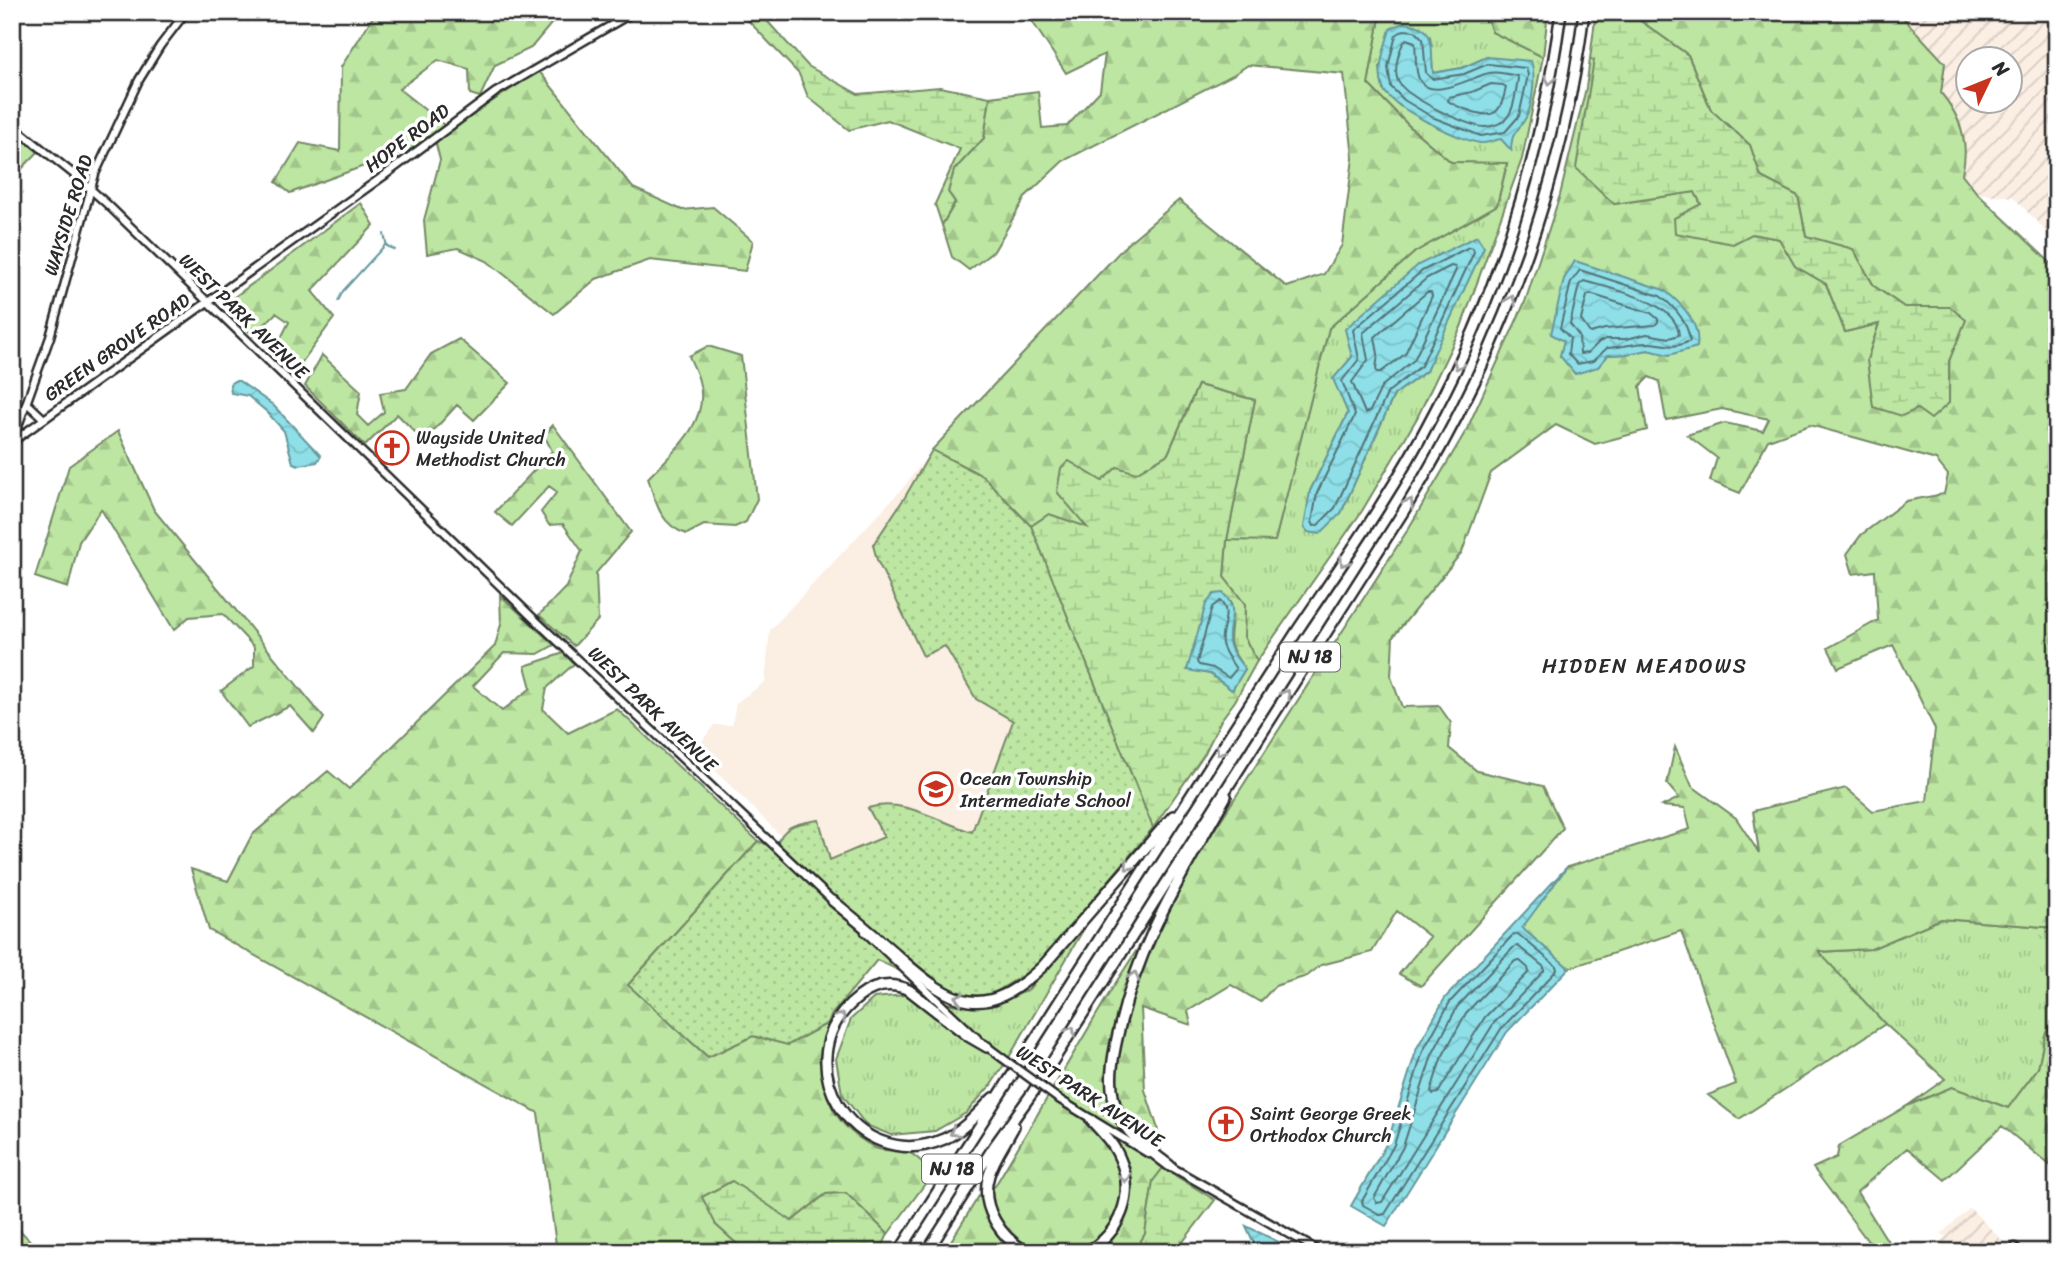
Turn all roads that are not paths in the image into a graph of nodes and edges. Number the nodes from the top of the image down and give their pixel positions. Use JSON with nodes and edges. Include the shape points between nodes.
{"nodes":[{"id":1,"x":186,"y":12,"type":"edge"},
{"id":2,"x":634,"y":12,"type":"edge"},
{"id":3,"x":1561,"y":12,"type":"edge"},
{"id":4,"x":1584,"y":12,"type":"edge"},
{"id":5,"x":12,"y":125,"type":"edge"},
{"id":6,"x":90,"y":188,"type":"junction"},
{"id":7,"x":207,"y":303,"type":"junction"},
{"id":8,"x":27,"y":403,"type":"junction"},
{"id":9,"x":44,"y":419,"type":"junction"},
{"id":10,"x":12,"y":442,"type":"edge"},
{"id":11,"x":1267,"y":724,"type":"junction"},
{"id":12,"x":1191,"y":797,"type":"junction"},
{"id":13,"x":833,"y":901,"type":"junction"},
{"id":14,"x":987,"y":1046,"type":"junction"},
{"id":15,"x":1004,"y":1086,"type":"junction"},
{"id":16,"x":1024,"y":1105,"type":"junction"},
{"id":17,"x":1091,"y":1120,"type":"junction"},
{"id":18,"x":1170,"y":1166,"type":"junction"},
{"id":19,"x":899,"y":1252,"type":"edge"},
{"id":20,"x":927,"y":1252,"type":"edge"},
{"id":21,"x":1028,"y":1252,"type":"edge"},
{"id":22,"x":1086,"y":1252,"type":"edge"},
{"id":23,"x":1321,"y":1252,"type":"edge"},
{"id":24,"x":2011,"y":1252,"type":"edge"},
{"id":25,"x":2020,"y":1252,"type":"edge"}],
"edges":[{"from":1,"to":6,"type":"street","name":"WAYSIDE ROAD","via":[[139,80]]},
{"from":2,"to":7,"type":"street","name":"HOPE ROAD","via":[[496,92]]},
{"from":3,"to":12,"type":"highway","number":"NJ 18","one_way":true,"via":[[1528,177],[1498,271],[1452,377],[1404,467]]},
{"from":11,"to":4,"type":"highway","number":"NJ 18","one_way":true,"via":[[1424,478],[1486,359],[1546,195],[1565,121]]},
{"from":5,"to":6,"type":"street","name":"WEST PARK AVENUE"},
{"from":6,"to":7,"type":"street","name":"WEST PARK AVENUE"},
{"from":6,"to":8,"type":"street","name":"WAYSIDE ROAD","via":[[50,337]]},
{"from":7,"to":9,"type":"street","name":"GREEN GROVE ROAD"},
{"from":7,"to":13,"type":"street","name":"WEST PARK AVENUE"},
{"from":8,"to":9,"type":"street"},
{"from":8,"to":10,"type":"street","name":"WAYSIDE ROAD"},
{"from":9,"to":10,"type":"street","name":"GREEN GROVE ROAD"},
{"from":16,"to":11,"type":"highway","number":"NJ 18","one_way":true},
{"from":18,"to":11,"type":"highway","one_way":true,"via":[[1133,1136],[1115,1107],[1111,1080],[1120,1024],[1157,918]]},
{"from":12,"to":13,"type":"highway","one_way":true,"via":[[1043,966],[1020,986],[996,998],[968,1001],[943,993]]},
{"from":12,"to":15,"type":"highway","number":"NJ 18"},
{"from":13,"to":14,"type":"street","name":"WEST PARK AVENUE"},
{"from":15,"to":14,"type":"highway","one_way":true,"via":[[956,1132],[933,1143],[909,1146],[881,1142],[857,1129],[840,1109],[829,1084],[827,1053],[835,1025],[855,1000],[878,987],[909,990]]},
{"from":14,"to":17,"type":"street","name":"WEST PARK AVENUE","bridge":true},
{"from":15,"to":19,"type":"highway","number":"NJ 18"},
{"from":16,"to":20,"type":"highway","number":"NJ 18"},
{"from":16,"to":21,"type":"highway","via":[[990,1173],[987,1192],[999,1227]]},
{"from":17,"to":18,"type":"street","name":"WEST PARK AVENUE"},
{"from":17,"to":22,"type":"highway","one_way":true,"via":[[1116,1150],[1127,1188],[1113,1230]]},
{"from":18,"to":23,"type":"street","name":"WEST PARK AVENUE"},
{"from":24,"to":25,"type":"street","via":[[2015,1247]]}]}
